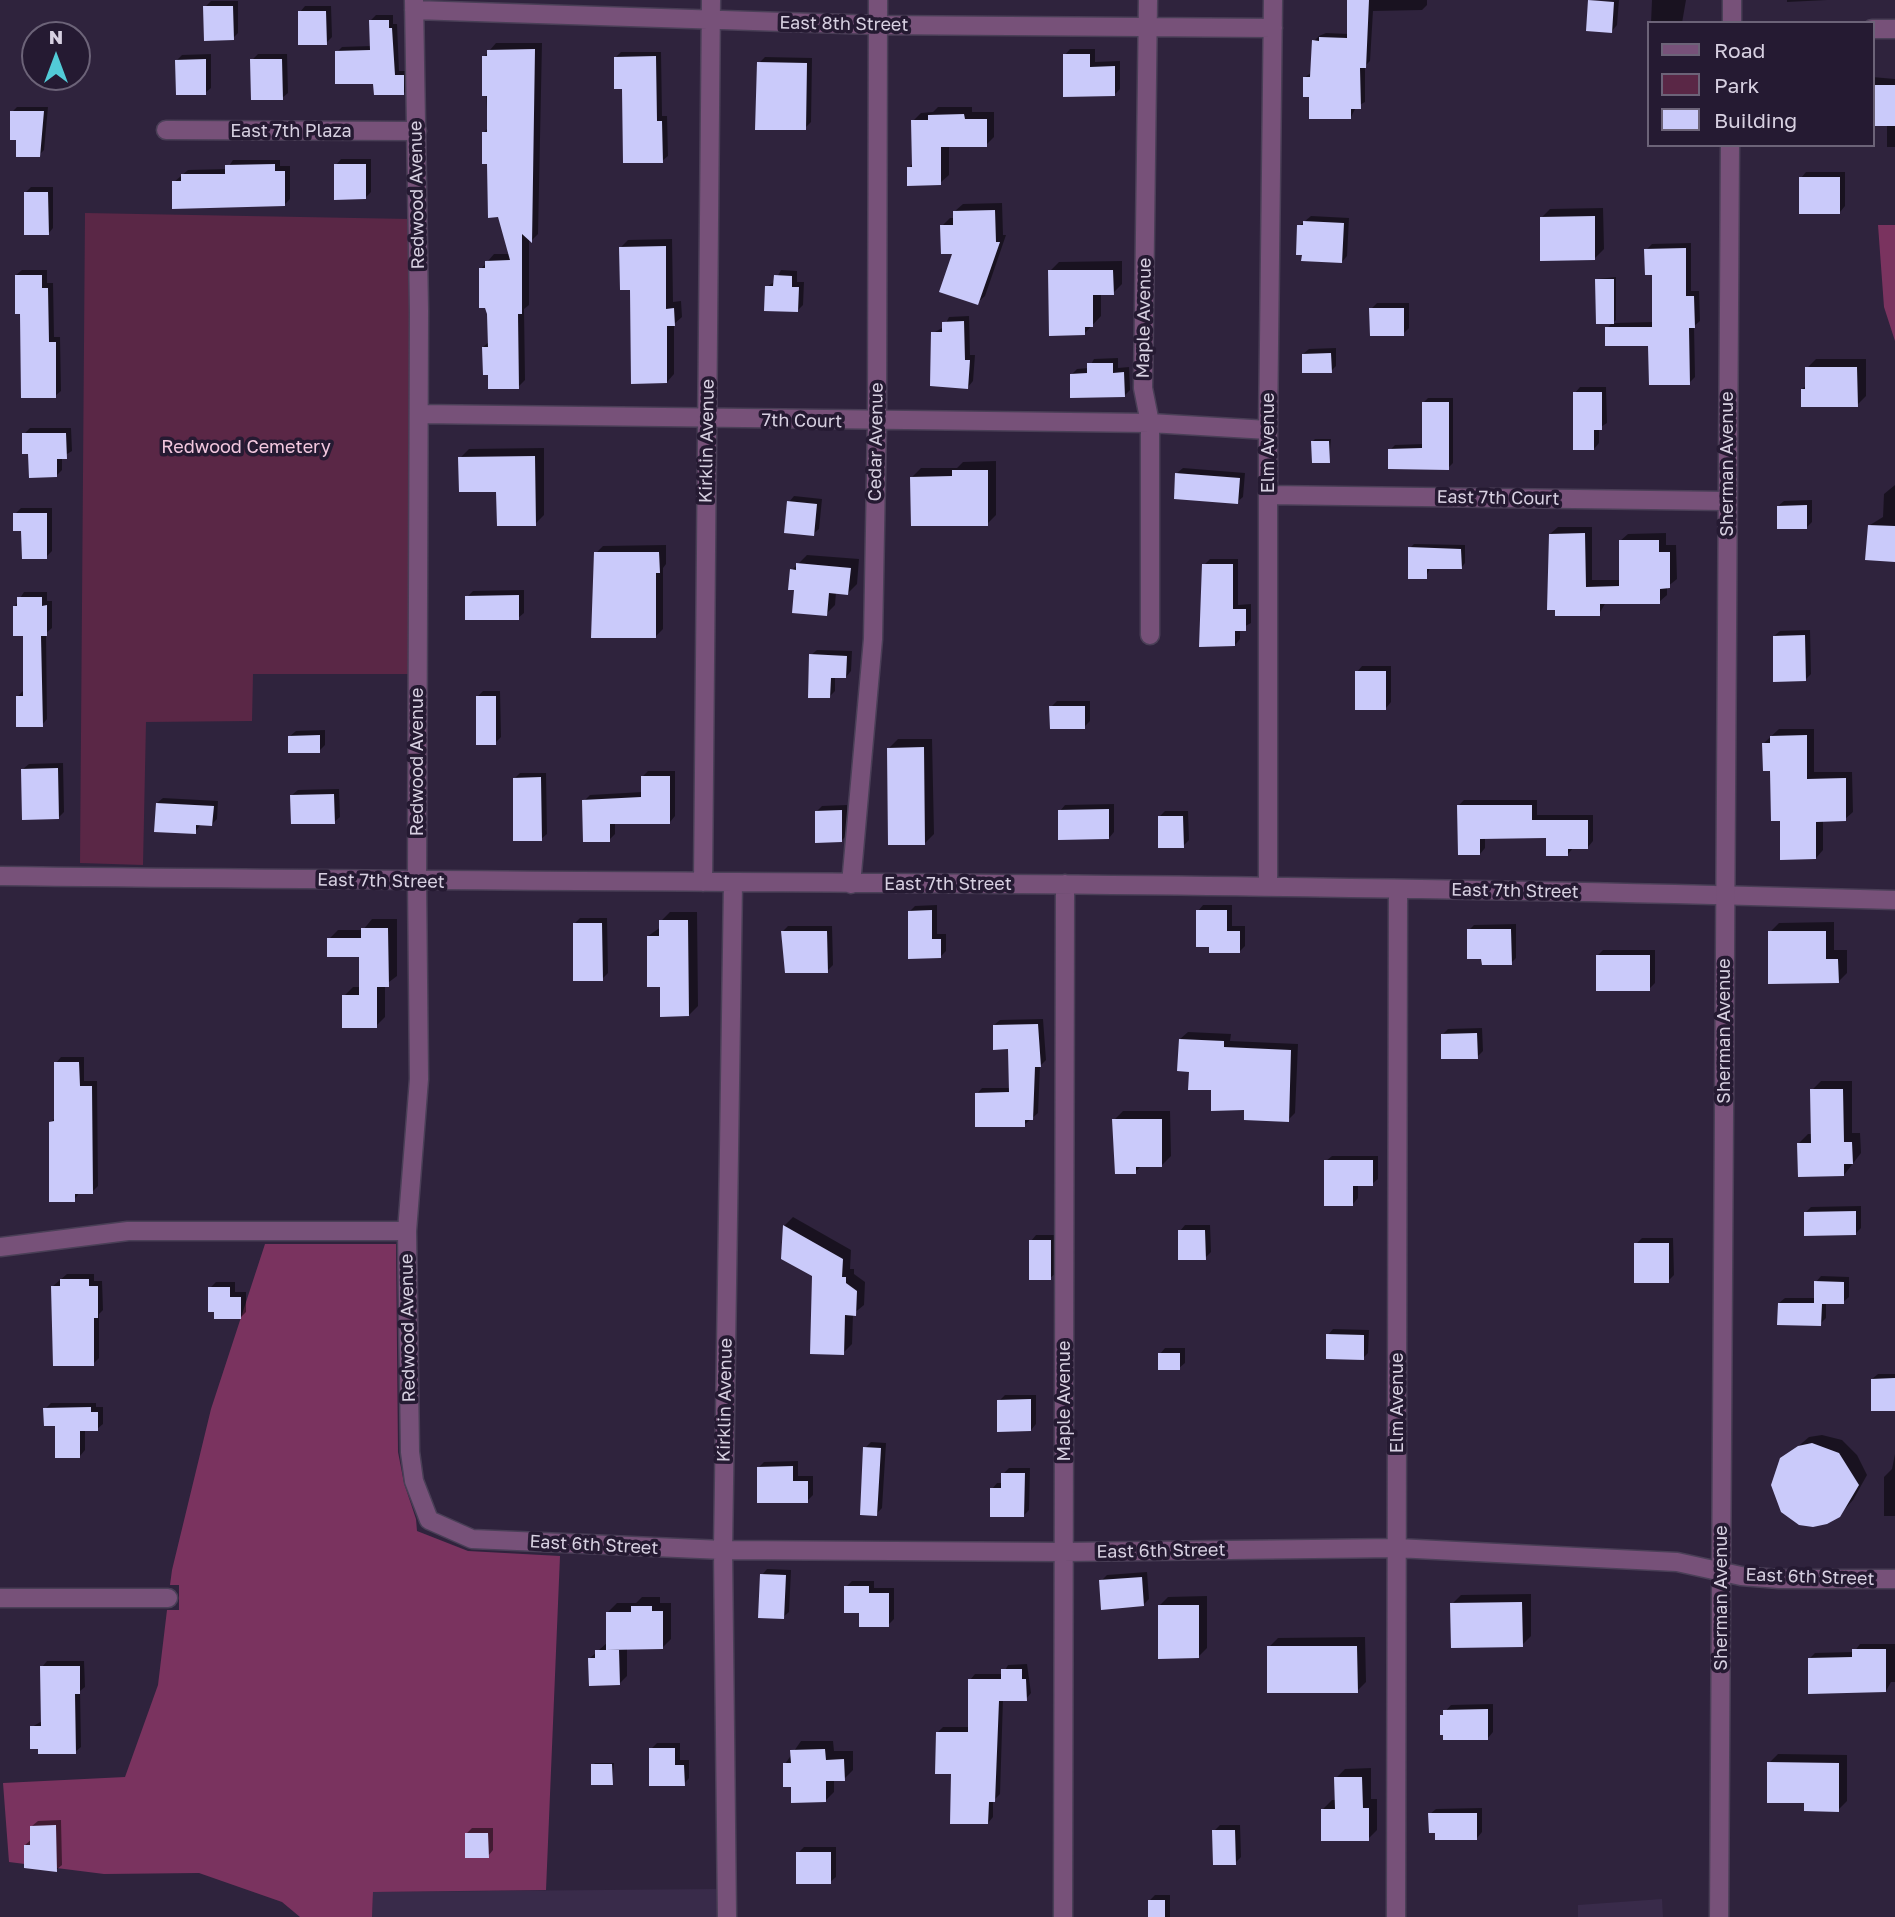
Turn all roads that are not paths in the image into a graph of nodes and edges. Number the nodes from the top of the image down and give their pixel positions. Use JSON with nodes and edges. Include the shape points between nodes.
{"nodes":[{"id":1,"x":712,"y":0,"type":"edge"},
{"id":2,"x":878,"y":0,"type":"edge"},
{"id":3,"x":1148,"y":0,"type":"edge"},
{"id":4,"x":1273,"y":0,"type":"edge"},
{"id":5,"x":1732,"y":0,"type":"edge"},
{"id":6,"x":414,"y":5,"type":"edge"},
{"id":7,"x":711,"y":20,"type":"junction"},
{"id":8,"x":1732,"y":21,"type":"edge"},
{"id":9,"x":877,"y":25,"type":"junction"},
{"id":10,"x":1148,"y":28,"type":"junction"},
{"id":11,"x":1273,"y":28,"type":"junction"},
{"id":12,"x":1874,"y":29,"type":"edge"},
{"id":13,"x":1895,"y":29,"type":"edge"},
{"id":14,"x":166,"y":130,"type":"dead end"},
{"id":15,"x":417,"y":131,"type":"junction"},
{"id":16,"x":1730,"y":147,"type":"edge"},
{"id":17,"x":419,"y":414,"type":"junction"},
{"id":18,"x":707,"y":419,"type":"junction"},
{"id":19,"x":877,"y":422,"type":"junction"},
{"id":20,"x":1150,"y":424,"type":"junction"},
{"id":21,"x":1268,"y":430,"type":"junction"},
{"id":22,"x":1268,"y":495,"type":"junction"},
{"id":23,"x":1727,"y":501,"type":"junction"},
{"id":24,"x":1150,"y":635,"type":"dead end"},
{"id":25,"x":0,"y":876,"type":"edge"},
{"id":26,"x":417,"y":881,"type":"junction"},
{"id":27,"x":703,"y":882,"type":"junction"},
{"id":28,"x":733,"y":883,"type":"junction"},
{"id":29,"x":851,"y":884,"type":"junction"},
{"id":30,"x":1065,"y":884,"type":"junction"},
{"id":31,"x":1268,"y":887,"type":"junction"},
{"id":32,"x":1398,"y":889,"type":"junction"},
{"id":33,"x":1724,"y":894,"type":"junction"},
{"id":34,"x":1895,"y":900,"type":"edge"},
{"id":35,"x":407,"y":1231,"type":"junction"},
{"id":36,"x":0,"y":1247,"type":"edge"},
{"id":37,"x":429,"y":1520,"type":"joint"},
{"id":38,"x":1396,"y":1548,"type":"junction"},
{"id":39,"x":723,"y":1550,"type":"junction"},
{"id":40,"x":1063,"y":1552,"type":"junction"},
{"id":41,"x":1721,"y":1571,"type":"junction"},
{"id":42,"x":1895,"y":1579,"type":"edge"},
{"id":43,"x":0,"y":1598,"type":"edge"},
{"id":44,"x":168,"y":1598,"type":"dead end"},
{"id":45,"x":727,"y":1917,"type":"edge"},
{"id":46,"x":1063,"y":1917,"type":"edge"},
{"id":47,"x":1396,"y":1917,"type":"edge"},
{"id":48,"x":1719,"y":1917,"type":"edge"}],
"edges":[{"from":1,"to":7,"type":"street","name":"Kirklin Avenue"},
{"from":2,"to":9,"type":"street","name":"Cedar Avenue"},
{"from":3,"to":10,"type":"street","name":"Maple Avenue"},
{"from":4,"to":11,"type":"street","name":"Elm Avenue"},
{"from":5,"to":8,"type":"street"},
{"from":6,"to":7,"type":"street","name":"East 8th Street"},
{"from":6,"to":15,"type":"street","name":"Redwood Avenue"},
{"from":7,"to":9,"type":"street","name":"East 8th Street"},
{"from":7,"to":18,"type":"street","name":"Kirklin Avenue"},
{"from":9,"to":10,"type":"street","name":"East 8th Street"},
{"from":9,"to":19,"type":"street","name":"Cedar Avenue"},
{"from":10,"to":11,"type":"street","name":"East 8th Street"},
{"from":10,"to":20,"type":"street","name":"Maple Avenue","via":[[1143,388]]},
{"from":11,"to":21,"type":"street","name":"Elm Avenue"},
{"from":12,"to":13,"type":"street"},
{"from":14,"to":15,"type":"street","name":"East 7th Plaza"},
{"from":15,"to":17,"type":"street","name":"Redwood Avenue"},
{"from":16,"to":23,"type":"street","name":"Sherman Avenue"},
{"from":17,"to":18,"type":"street","name":"7th Court"},
{"from":17,"to":26,"type":"street","name":"Redwood Avenue"},
{"from":18,"to":19,"type":"street","name":"7th Court"},
{"from":18,"to":27,"type":"street","name":"Kirklin Avenue"},
{"from":19,"to":20,"type":"street","name":"7th Court"},
{"from":19,"to":29,"type":"street","name":"Cedar Avenue","via":[[873,639]]},
{"from":20,"to":21,"type":"street","name":"7th Court"},
{"from":20,"to":24,"type":"street","name":"Maple Avenue"},
{"from":21,"to":22,"type":"street","name":"Elm Avenue"},
{"from":22,"to":23,"type":"street","name":"East 7th Court"},
{"from":22,"to":31,"type":"street","name":"Elm Avenue"},
{"from":23,"to":33,"type":"street","name":"Sherman Avenue"},
{"from":25,"to":26,"type":"street","name":"East 7th Street"},
{"from":26,"to":27,"type":"street","name":"East 7th Street"},
{"from":26,"to":35,"type":"street","name":"Redwood Avenue","via":[[419,1079]]},
{"from":27,"to":28,"type":"street","name":"East 7th Street"},
{"from":28,"to":29,"type":"street","name":"East 7th Street"},
{"from":28,"to":39,"type":"street","name":"Kirklin Avenue"},
{"from":29,"to":30,"type":"street","name":"East 7th Street"},
{"from":30,"to":31,"type":"street","name":"East 7th Street"},
{"from":30,"to":40,"type":"street","name":"Maple Avenue"},
{"from":31,"to":32,"type":"street","name":"East 7th Street"},
{"from":32,"to":33,"type":"street","name":"East 7th Street"},
{"from":32,"to":38,"type":"street","name":"Elm Avenue"},
{"from":33,"to":34,"type":"street","name":"East 7th Street"},
{"from":33,"to":41,"type":"street","name":"Sherman Avenue"},
{"from":35,"to":36,"type":"street","via":[[128,1231]]},
{"from":35,"to":37,"type":"street","name":"Redwood Avenue","via":[[410,1452],[414,1481]]},
{"from":37,"to":39,"type":"street","name":"East 6th Street","via":[[472,1539]]},
{"from":38,"to":40,"type":"street","name":"East 6th Street"},
{"from":38,"to":41,"type":"street","name":"East 6th Street","via":[[1677,1562]]},
{"from":38,"to":47,"type":"street","name":"Elm Avenue"},
{"from":39,"to":40,"type":"street","name":"East 6th Street"},
{"from":39,"to":45,"type":"street","name":"Kirklin Avenue"},
{"from":40,"to":46,"type":"street","name":"Maple Avenue"},
{"from":41,"to":42,"type":"street","name":"East 6th Street","via":[[1779,1579]]},
{"from":41,"to":48,"type":"street","name":"Sherman Avenue"},
{"from":43,"to":44,"type":"street"}]}
